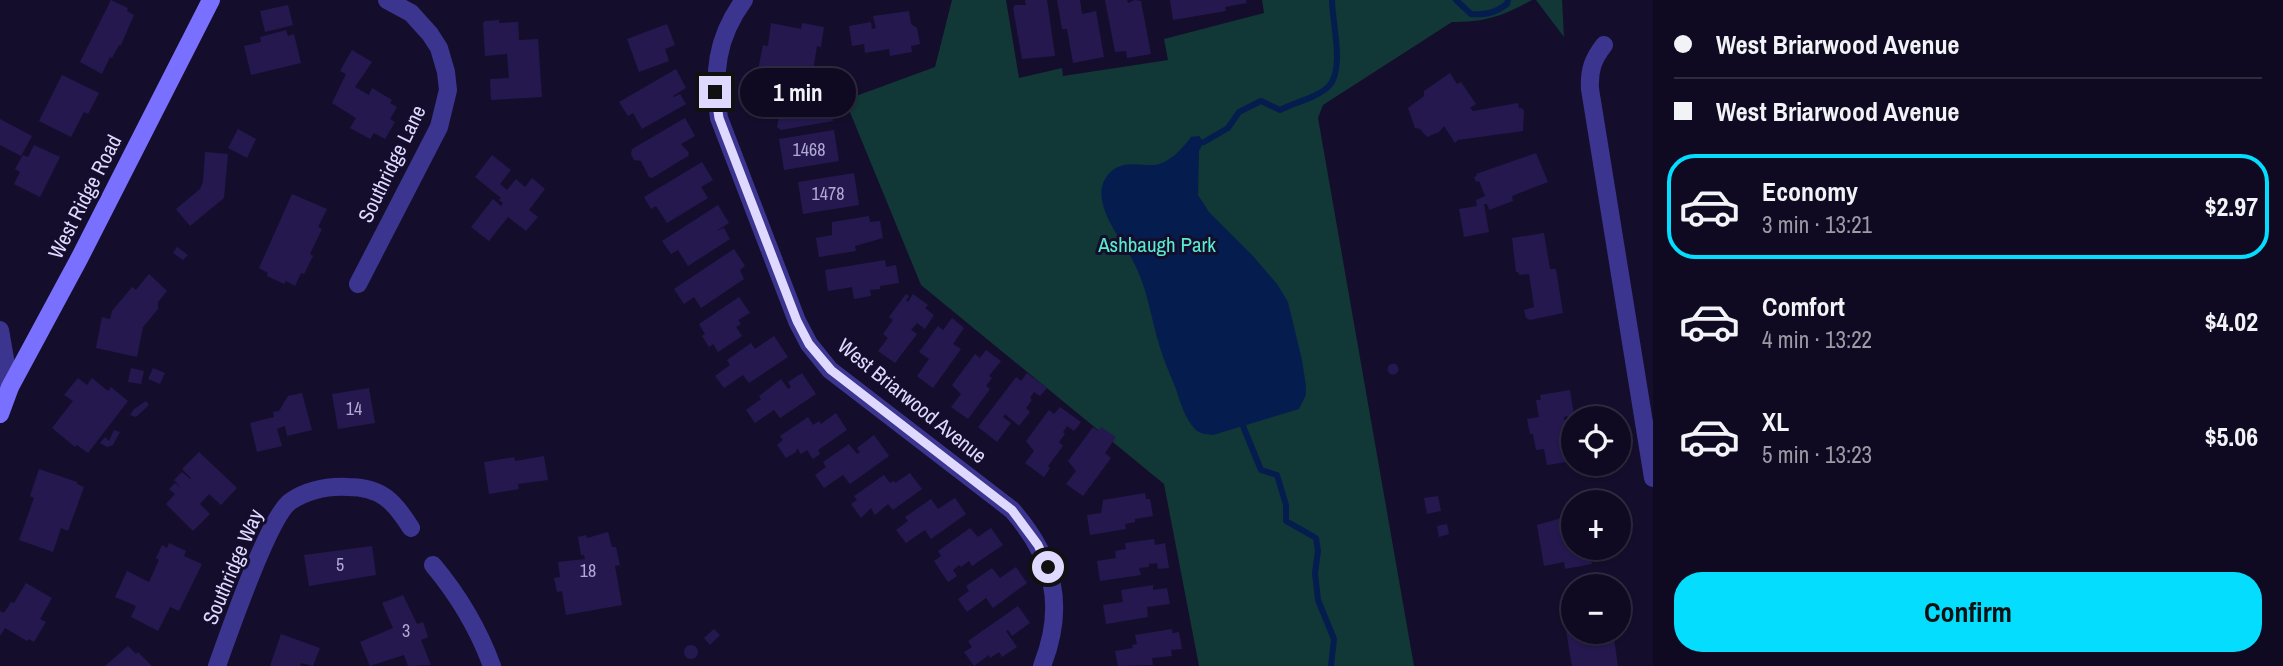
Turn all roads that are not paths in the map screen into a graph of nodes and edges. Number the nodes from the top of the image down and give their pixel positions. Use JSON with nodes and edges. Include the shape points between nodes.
{"nodes":[{"id":1,"x":211,"y":0,"type":"edge"},
{"id":2,"x":387,"y":0,"type":"edge"},
{"id":3,"x":744,"y":0,"type":"edge"},
{"id":4,"x":1604,"y":45,"type":"dead end"},
{"id":5,"x":358,"y":284,"type":"dead end"},
{"id":6,"x":0,"y":330,"type":"edge"},
{"id":7,"x":5,"y":388,"type":"edge"},
{"id":8,"x":0,"y":414,"type":"edge"},
{"id":9,"x":1653,"y":478,"type":"edge"},
{"id":10,"x":411,"y":528,"type":"dead end"},
{"id":11,"x":433,"y":565,"type":"dead end"},
{"id":12,"x":217,"y":666,"type":"edge"},
{"id":13,"x":492,"y":666,"type":"edge"},
{"id":14,"x":1042,"y":666,"type":"edge"}],
"edges":[{"from":1,"to":7,"type":"street","name":"West Ridge Road","via":[[79,259]]},
{"from":2,"to":5,"type":"street","name":"Southridge Lane","via":[[411,12],[430,34],[439,48],[448,90],[439,127]]},
{"from":3,"to":14,"type":"street","name":"West Briarwood Avenue","via":[[727,29],[716,68],[719,118],[797,321],[831,370],[1024,523],[1043,556],[1054,591],[1053,630]]},
{"from":4,"to":9,"type":"street","via":[[1594,58],[1590,89]]},
{"from":6,"to":7,"type":"street"},
{"from":7,"to":8,"type":"street","name":"West Ridge Road"},
{"from":10,"to":12,"type":"street","name":"Southridge Way","via":[[399,509],[370,488],[334,486],[290,501],[278,516]]},
{"from":11,"to":13,"type":"street","via":[[481,634]]}]}
